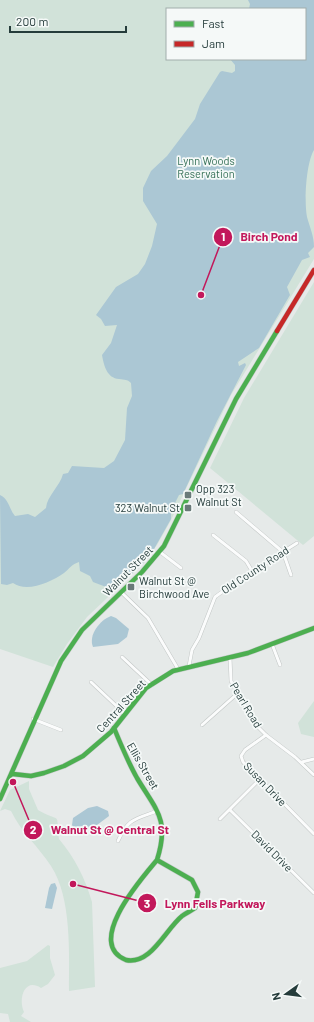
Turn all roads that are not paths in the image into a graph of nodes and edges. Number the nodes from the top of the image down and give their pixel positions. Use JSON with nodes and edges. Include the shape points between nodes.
{"nodes":[{"id":1,"x":314,"y":270,"type":"edge"},
{"id":2,"x":236,"y":512,"type":"dead end"},
{"id":3,"x":213,"y":535,"type":"dead end"},
{"id":4,"x":297,"y":543,"type":"dead end"},
{"id":5,"x":160,"y":552,"type":"junction"},
{"id":6,"x":283,"y":552,"type":"junction"},
{"id":7,"x":180,"y":568,"type":"dead end"},
{"id":8,"x":252,"y":571,"type":"junction"},
{"id":9,"x":291,"y":575,"type":"dead end"},
{"id":10,"x":122,"y":592,"type":"junction"},
{"id":11,"x":314,"y":628,"type":"edge"},
{"id":12,"x":272,"y":644,"type":"junction"},
{"id":13,"x":122,"y":657,"type":"dead end"},
{"id":14,"x":230,"y":658,"type":"junction"},
{"id":15,"x":280,"y":665,"type":"dead end"},
{"id":16,"x":189,"y":666,"type":"junction"},
{"id":17,"x":178,"y":669,"type":"junction"},
{"id":18,"x":91,"y":682,"type":"dead end"},
{"id":19,"x":152,"y":684,"type":"junction"},
{"id":20,"x":238,"y":693,"type":"junction"},
{"id":21,"x":125,"y":714,"type":"junction"},
{"id":22,"x":33,"y":719,"type":"junction"},
{"id":23,"x":202,"y":725,"type":"dead end"},
{"id":24,"x":114,"y":728,"type":"junction"},
{"id":25,"x":61,"y":730,"type":"dead end"},
{"id":26,"x":266,"y":735,"type":"junction"},
{"id":27,"x":314,"y":759,"type":"edge"},
{"id":28,"x":302,"y":762,"type":"junction"},
{"id":29,"x":13,"y":774,"type":"junction"},
{"id":30,"x":314,"y":775,"type":"edge"},
{"id":31,"x":260,"y":779,"type":"junction"},
{"id":32,"x":0,"y":799,"type":"edge"},
{"id":33,"x":230,"y":810,"type":"junction"},
{"id":34,"x":157,"y":811,"type":"junction"},
{"id":35,"x":220,"y":819,"type":"dead end"},
{"id":36,"x":314,"y":834,"type":"edge"},
{"id":37,"x":118,"y":841,"type":"dead end"},
{"id":38,"x":158,"y":860,"type":"junction"},
{"id":39,"x":314,"y":893,"type":"edge"}],
"edges":[{"from":1,"to":5,"type":"street","name":"Walnut Street","via":[[236,399],[175,528]]},
{"from":2,"to":6,"type":"street"},
{"from":3,"to":8,"type":"street","via":[[246,562]]},
{"from":4,"to":6,"type":"street","name":"Old County Road"},
{"from":5,"to":7,"type":"street"},
{"from":5,"to":10,"type":"street","name":"Walnut Street"},
{"from":6,"to":8,"type":"street","name":"Old County Road"},
{"from":6,"to":9,"type":"street"},
{"from":8,"to":16,"type":"street","name":"Old County Road","via":[[215,597],[192,650]]},
{"from":10,"to":17,"type":"street","via":[[148,618]]},
{"from":10,"to":22,"type":"street","name":"Walnut Street","via":[[90,621],[71,644]]},
{"from":11,"to":12,"type":"street","name":"Central Street"},
{"from":12,"to":14,"type":"street","name":"Central Street"},
{"from":12,"to":15,"type":"street"},
{"from":13,"to":19,"type":"street"},
{"from":14,"to":16,"type":"street","name":"Central Street"},
{"from":14,"to":20,"type":"street","name":"Pearl Road","via":[[230,679]]},
{"from":16,"to":17,"type":"street","name":"Central Street"},
{"from":17,"to":19,"type":"street","name":"Central Street"},
{"from":18,"to":21,"type":"street"},
{"from":19,"to":21,"type":"street","name":"Central Street"},
{"from":20,"to":23,"type":"street"},
{"from":20,"to":26,"type":"street","name":"Pearl Road","via":[[256,725]]},
{"from":21,"to":24,"type":"street","name":"Central Street"},
{"from":22,"to":25,"type":"street"},
{"from":22,"to":29,"type":"street","name":"Walnut Street"},
{"from":24,"to":29,"type":"street","name":"Central Street","via":[[97,746],[64,766],[31,776]]},
{"from":24,"to":34,"type":"street","name":"Ellis Street","via":[[123,754],[154,801]]},
{"from":26,"to":28,"type":"street","name":"Pearl Road"},
{"from":26,"to":31,"type":"street","name":"Susan Drive","via":[[244,750],[241,756],[243,762]]},
{"from":27,"to":28,"type":"street"},
{"from":28,"to":30,"type":"street","name":"Pearl Road"},
{"from":29,"to":32,"type":"street","name":"Walnut Street"},
{"from":31,"to":33,"type":"street"},
{"from":31,"to":36,"type":"street","name":"Susan Drive"},
{"from":33,"to":35,"type":"street"},
{"from":33,"to":39,"type":"street","name":"David Drive"},
{"from":34,"to":37,"type":"street","via":[[129,822]]},
{"from":34,"to":38,"type":"street","name":"Ellis Street","via":[[162,831]]},
{"from":38,"to":38,"type":"street","via":[[122,904],[114,922],[112,942],[114,951],[120,958],[130,961],[142,958],[184,914],[195,907],[199,898],[198,889],[192,879],[167,868]]}]}
